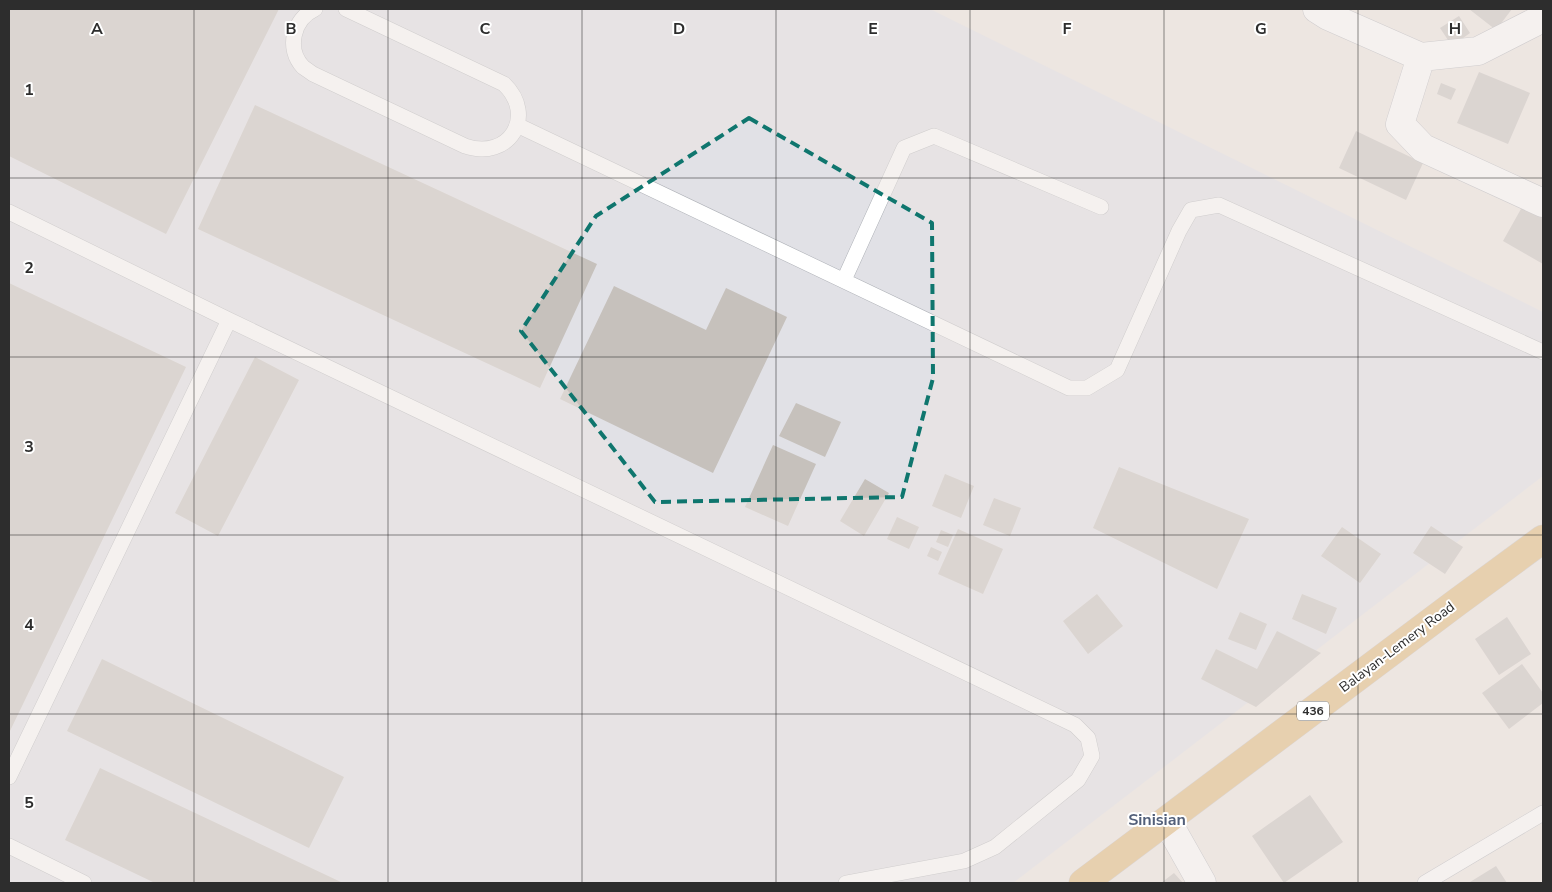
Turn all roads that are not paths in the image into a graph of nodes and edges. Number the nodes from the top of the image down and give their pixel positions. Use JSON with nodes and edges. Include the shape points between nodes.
{"nodes":[{"id":1,"x":314,"y":9,"type":"edge"},
{"id":2,"x":1317,"y":9,"type":"edge"},
{"id":3,"x":351,"y":10,"type":"edge"},
{"id":4,"x":1543,"y":18,"type":"edge"},
{"id":5,"x":1421,"y":56,"type":"junction"},
{"id":6,"x":517,"y":125,"type":"junction"},
{"id":7,"x":1543,"y":204,"type":"edge"},
{"id":8,"x":1101,"y":207,"type":"dead end"},
{"id":9,"x":9,"y":212,"type":"edge"},
{"id":10,"x":844,"y":280,"type":"junction"},
{"id":11,"x":229,"y":320,"type":"junction"},
{"id":12,"x":1543,"y":352,"type":"edge"},
{"id":13,"x":1543,"y":539,"type":"edge"},
{"id":14,"x":9,"y":777,"type":"edge"},
{"id":15,"x":1543,"y":812,"type":"edge"},
{"id":16,"x":1167,"y":821,"type":"junction"},
{"id":17,"x":9,"y":846,"type":"edge"},
{"id":18,"x":84,"y":883,"type":"edge"},
{"id":19,"x":846,"y":883,"type":"edge"},
{"id":20,"x":1083,"y":883,"type":"edge"},
{"id":21,"x":1202,"y":883,"type":"edge"},
{"id":22,"x":1425,"y":883,"type":"edge"}],
"edges":[{"from":1,"to":6,"type":"lane","via":[[300,20],[293,44],[296,56],[313,74],[477,150],[490,150],[501,145]]},
{"from":2,"to":5,"type":"street"},
{"from":3,"to":6,"type":"lane","via":[[504,84],[517,103]]},
{"from":4,"to":5,"type":"street","via":[[1478,51]]},
{"from":5,"to":7,"type":"street","via":[[1400,124],[1422,148]]},
{"from":6,"to":10,"type":"lane"},
{"from":8,"to":10,"type":"lane","via":[[934,136],[904,148]]},
{"from":9,"to":11,"type":"lane"},
{"from":10,"to":12,"type":"lane","via":[[1069,388],[1087,388],[1117,370],[1191,210],[1219,205]]},
{"from":11,"to":14,"type":"lane"},
{"from":11,"to":19,"type":"lane","via":[[1066,720],[1088,738],[1092,756],[1078,780],[995,847],[964,861]]},
{"from":13,"to":16,"type":"main road","name":"Balayan-Lemery Road","number":"436"},
{"from":15,"to":22,"type":"lane"},
{"from":16,"to":20,"type":"main road","name":"Balayan-Lemery Road","number":"436"},
{"from":16,"to":21,"type":"street"},
{"from":17,"to":18,"type":"lane"}]}
